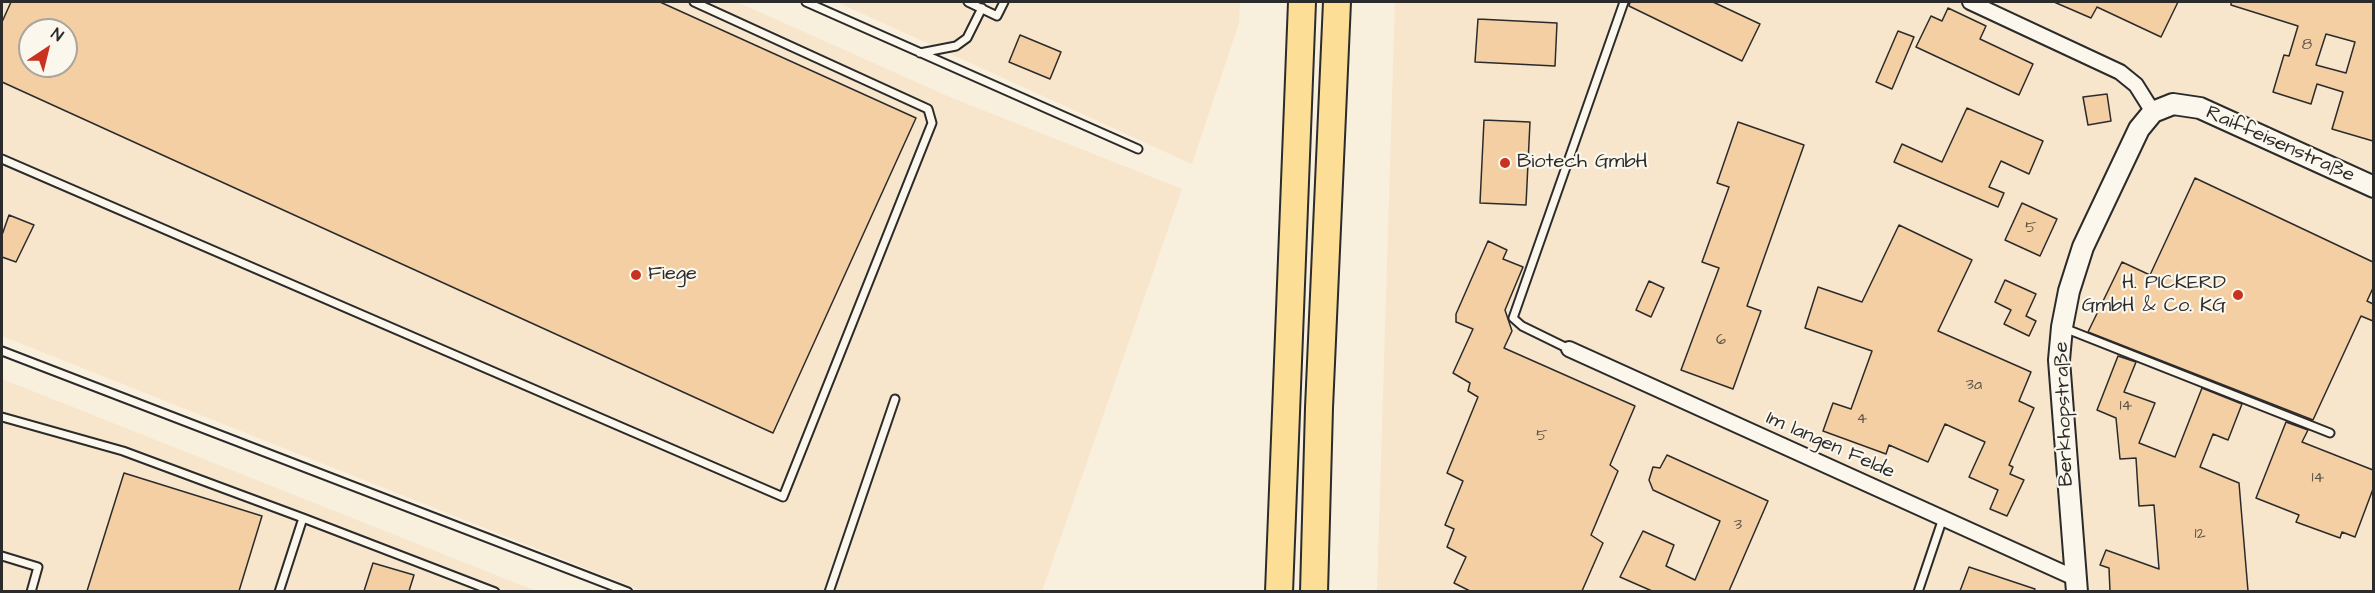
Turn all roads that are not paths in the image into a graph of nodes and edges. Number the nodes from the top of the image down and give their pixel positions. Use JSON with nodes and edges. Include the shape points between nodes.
{"nodes":[{"id":1,"x":694,"y":2,"type":"edge"},
{"id":2,"x":806,"y":2,"type":"edge"},
{"id":3,"x":968,"y":2,"type":"edge"},
{"id":4,"x":1004,"y":2,"type":"edge"},
{"id":5,"x":1302,"y":2,"type":"edge"},
{"id":6,"x":1337,"y":2,"type":"edge"},
{"id":7,"x":1624,"y":2,"type":"edge"},
{"id":8,"x":1970,"y":2,"type":"edge"},
{"id":9,"x":982,"y":8,"type":"junction"},
{"id":10,"x":920,"y":53,"type":"junction"},
{"id":11,"x":2153,"y":112,"type":"junction"},
{"id":12,"x":1138,"y":149,"type":"dead end"},
{"id":13,"x":2,"y":159,"type":"edge"},
{"id":14,"x":2373,"y":187,"type":"edge"},
{"id":15,"x":2062,"y":327,"type":"junction"},
{"id":16,"x":1569,"y":349,"type":"joint"},
{"id":17,"x":2,"y":351,"type":"edge"},
{"id":18,"x":895,"y":399,"type":"dead end"},
{"id":19,"x":2,"y":417,"type":"edge"},
{"id":20,"x":2330,"y":433,"type":"dead end"},
{"id":21,"x":303,"y":518,"type":"junction"},
{"id":22,"x":1943,"y":518,"type":"junction"},
{"id":23,"x":2,"y":556,"type":"edge"},
{"id":24,"x":1276,"y":585,"type":"edge"},
{"id":25,"x":2076,"y":585,"type":"edge"},
{"id":26,"x":31,"y":591,"type":"edge"},
{"id":27,"x":279,"y":591,"type":"edge"},
{"id":28,"x":495,"y":591,"type":"edge"},
{"id":29,"x":628,"y":591,"type":"edge"},
{"id":30,"x":829,"y":591,"type":"edge"},
{"id":31,"x":1314,"y":591,"type":"edge"},
{"id":32,"x":1918,"y":591,"type":"edge"}],
"edges":[{"from":1,"to":13,"type":"lane","via":[[928,110],[932,123],[783,497]]},
{"from":2,"to":10,"type":"lane"},
{"from":3,"to":9,"type":"lane"},
{"from":4,"to":9,"type":"lane","via":[[997,16]]},
{"from":5,"to":24,"type":"highway"},
{"from":6,"to":31,"type":"highway"},
{"from":7,"to":16,"type":"lane","via":[[1513,318]]},
{"from":8,"to":11,"type":"street","via":[[2120,72],[2136,85]]},
{"from":9,"to":10,"type":"lane","via":[[962,42]]},
{"from":10,"to":12,"type":"lane"},
{"from":11,"to":14,"type":"main road","name":"Raiffeisenstraße","via":[[2173,104],[2200,108]]},
{"from":11,"to":15,"type":"main road","name":"Berkhopstraße","via":[[2139,129],[2083,247]]},
{"from":15,"to":20,"type":"lane"},
{"from":15,"to":25,"type":"main road","name":"Berkhopstraße","via":[[2059,360]]},
{"from":16,"to":22,"type":"street","name":"Im langen Felde"},
{"from":17,"to":29,"type":"lane"},
{"from":18,"to":30,"type":"lane"},
{"from":19,"to":21,"type":"lane","via":[[123,451]]},
{"from":21,"to":27,"type":"lane"},
{"from":21,"to":28,"type":"lane"},
{"from":22,"to":25,"type":"street","name":"Im langen Felde"},
{"from":22,"to":32,"type":"lane"},
{"from":23,"to":26,"type":"lane","via":[[38,567]]}]}
